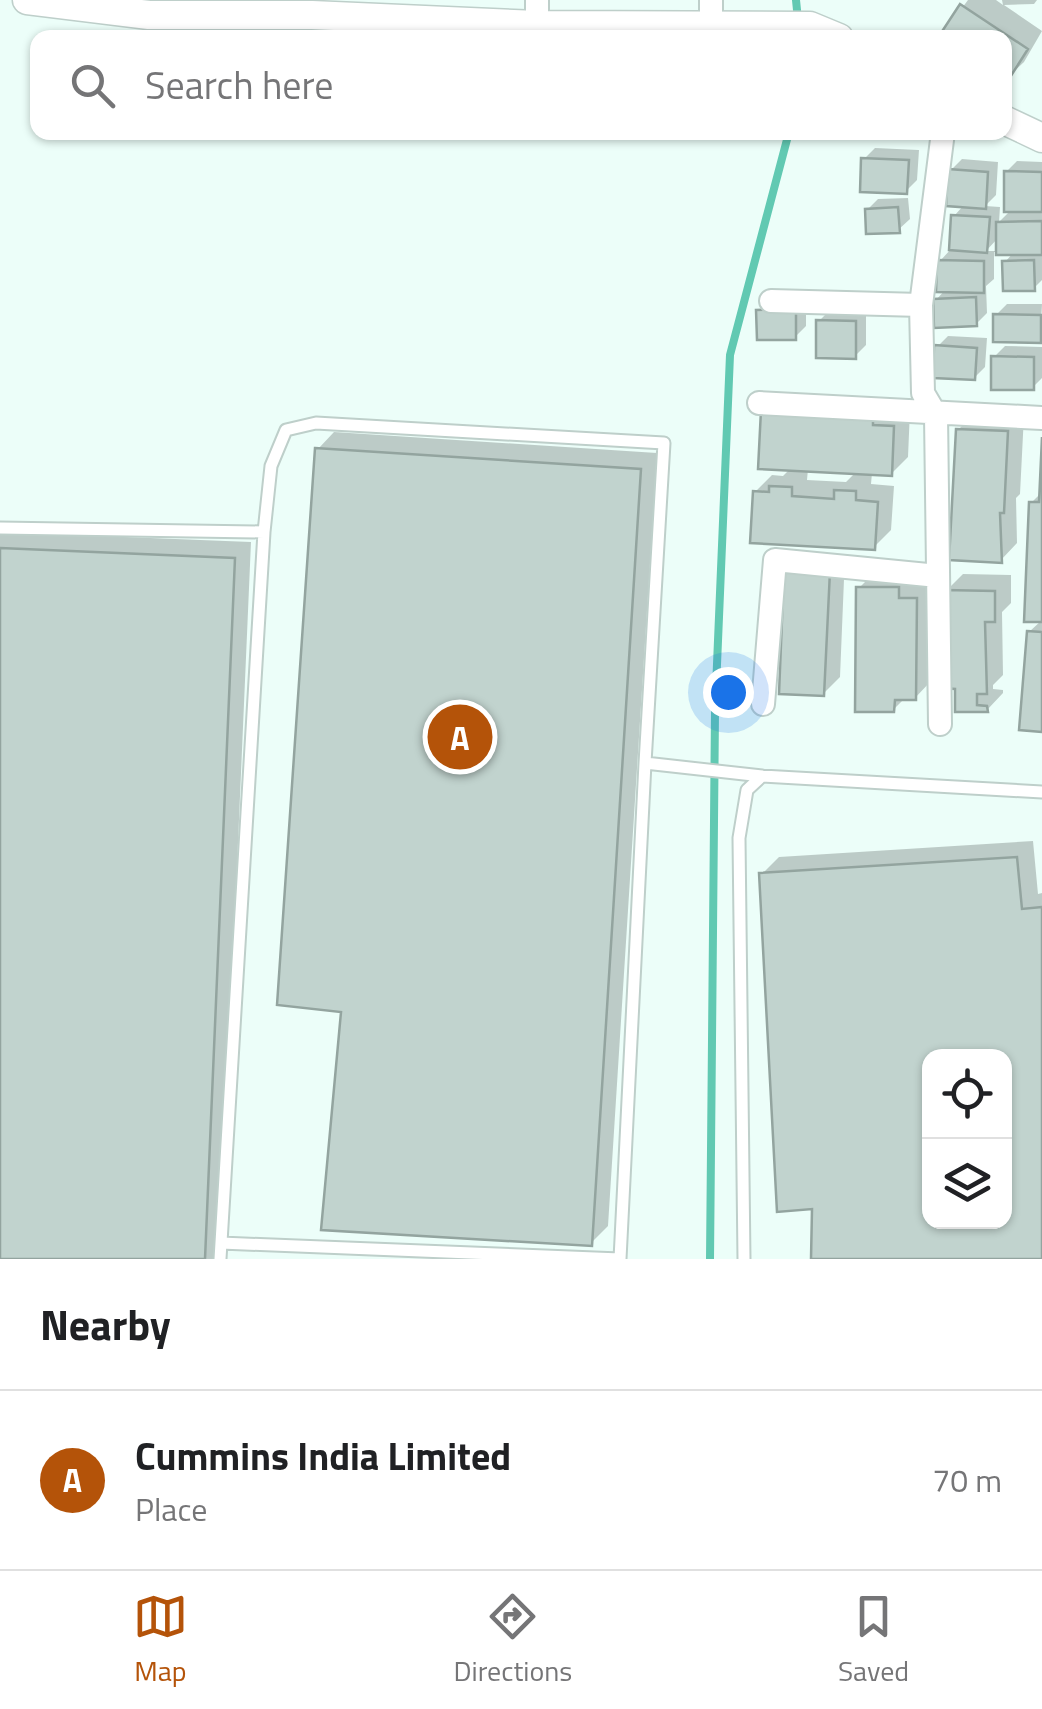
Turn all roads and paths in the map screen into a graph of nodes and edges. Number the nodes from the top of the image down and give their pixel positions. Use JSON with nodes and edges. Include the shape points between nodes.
{"nodes":[{"id":1,"x":27,"y":0,"type":"edge"},
{"id":2,"x":210,"y":7,"type":"edge"},
{"id":3,"x":311,"y":8,"type":"edge"},
{"id":4,"x":537,"y":12,"type":"edge"},
{"id":5,"x":711,"y":12,"type":"edge"},
{"id":6,"x":812,"y":30,"type":"edge"},
{"id":7,"x":1012,"y":124,"type":"edge"},
{"id":8,"x":1042,"y":138,"type":"edge"},
{"id":9,"x":942,"y":140,"type":"edge"},
{"id":10,"x":771,"y":302,"type":"dead end"},
{"id":11,"x":921,"y":305,"type":"junction"},
{"id":12,"x":759,"y":403,"type":"dead end"},
{"id":13,"x":936,"y":415,"type":"junction"},
{"id":14,"x":1042,"y":418,"type":"edge"},
{"id":15,"x":0,"y":528,"type":"edge"},
{"id":16,"x":264,"y":532,"type":"junction"},
{"id":17,"x":938,"y":576,"type":"junction"},
{"id":18,"x":763,"y":704,"type":"dead end"},
{"id":19,"x":940,"y":724,"type":"dead end"},
{"id":20,"x":645,"y":763,"type":"junction"},
{"id":21,"x":762,"y":776,"type":"junction"},
{"id":22,"x":1042,"y":792,"type":"edge"},
{"id":23,"x":221,"y":1243,"type":"junction"},
{"id":24,"x":575,"y":1258,"type":"edge"},
{"id":25,"x":220,"y":1259,"type":"edge"},
{"id":26,"x":744,"y":1259,"type":"edge"}],
"edges":[{"from":1,"to":2,"type":"street","via":[[149,15]]},
{"from":2,"to":3,"type":"street"},
{"from":3,"to":4,"type":"street"},
{"from":4,"to":5,"type":"street"},
{"from":5,"to":6,"type":"street"},
{"from":7,"to":8,"type":"street"},
{"from":9,"to":11,"type":"street"},
{"from":10,"to":11,"type":"street"},
{"from":11,"to":13,"type":"street","via":[[922,392]]},
{"from":12,"to":13,"type":"street"},
{"from":13,"to":14,"type":"street"},
{"from":13,"to":17,"type":"street"},
{"from":15,"to":16,"type":"lane"},
{"from":16,"to":20,"type":"lane","via":[[271,466],[286,430],[316,423],[664,443]]},
{"from":16,"to":23,"type":"lane"},
{"from":17,"to":18,"type":"street","via":[[775,560]]},
{"from":17,"to":19,"type":"street"},
{"from":20,"to":21,"type":"lane"},
{"from":20,"to":24,"type":"lane","via":[[620,1258]]},
{"from":21,"to":22,"type":"lane"},
{"from":21,"to":26,"type":"lane","via":[[747,790],[738,838]]},
{"from":23,"to":24,"type":"lane"},
{"from":23,"to":25,"type":"lane"}]}
